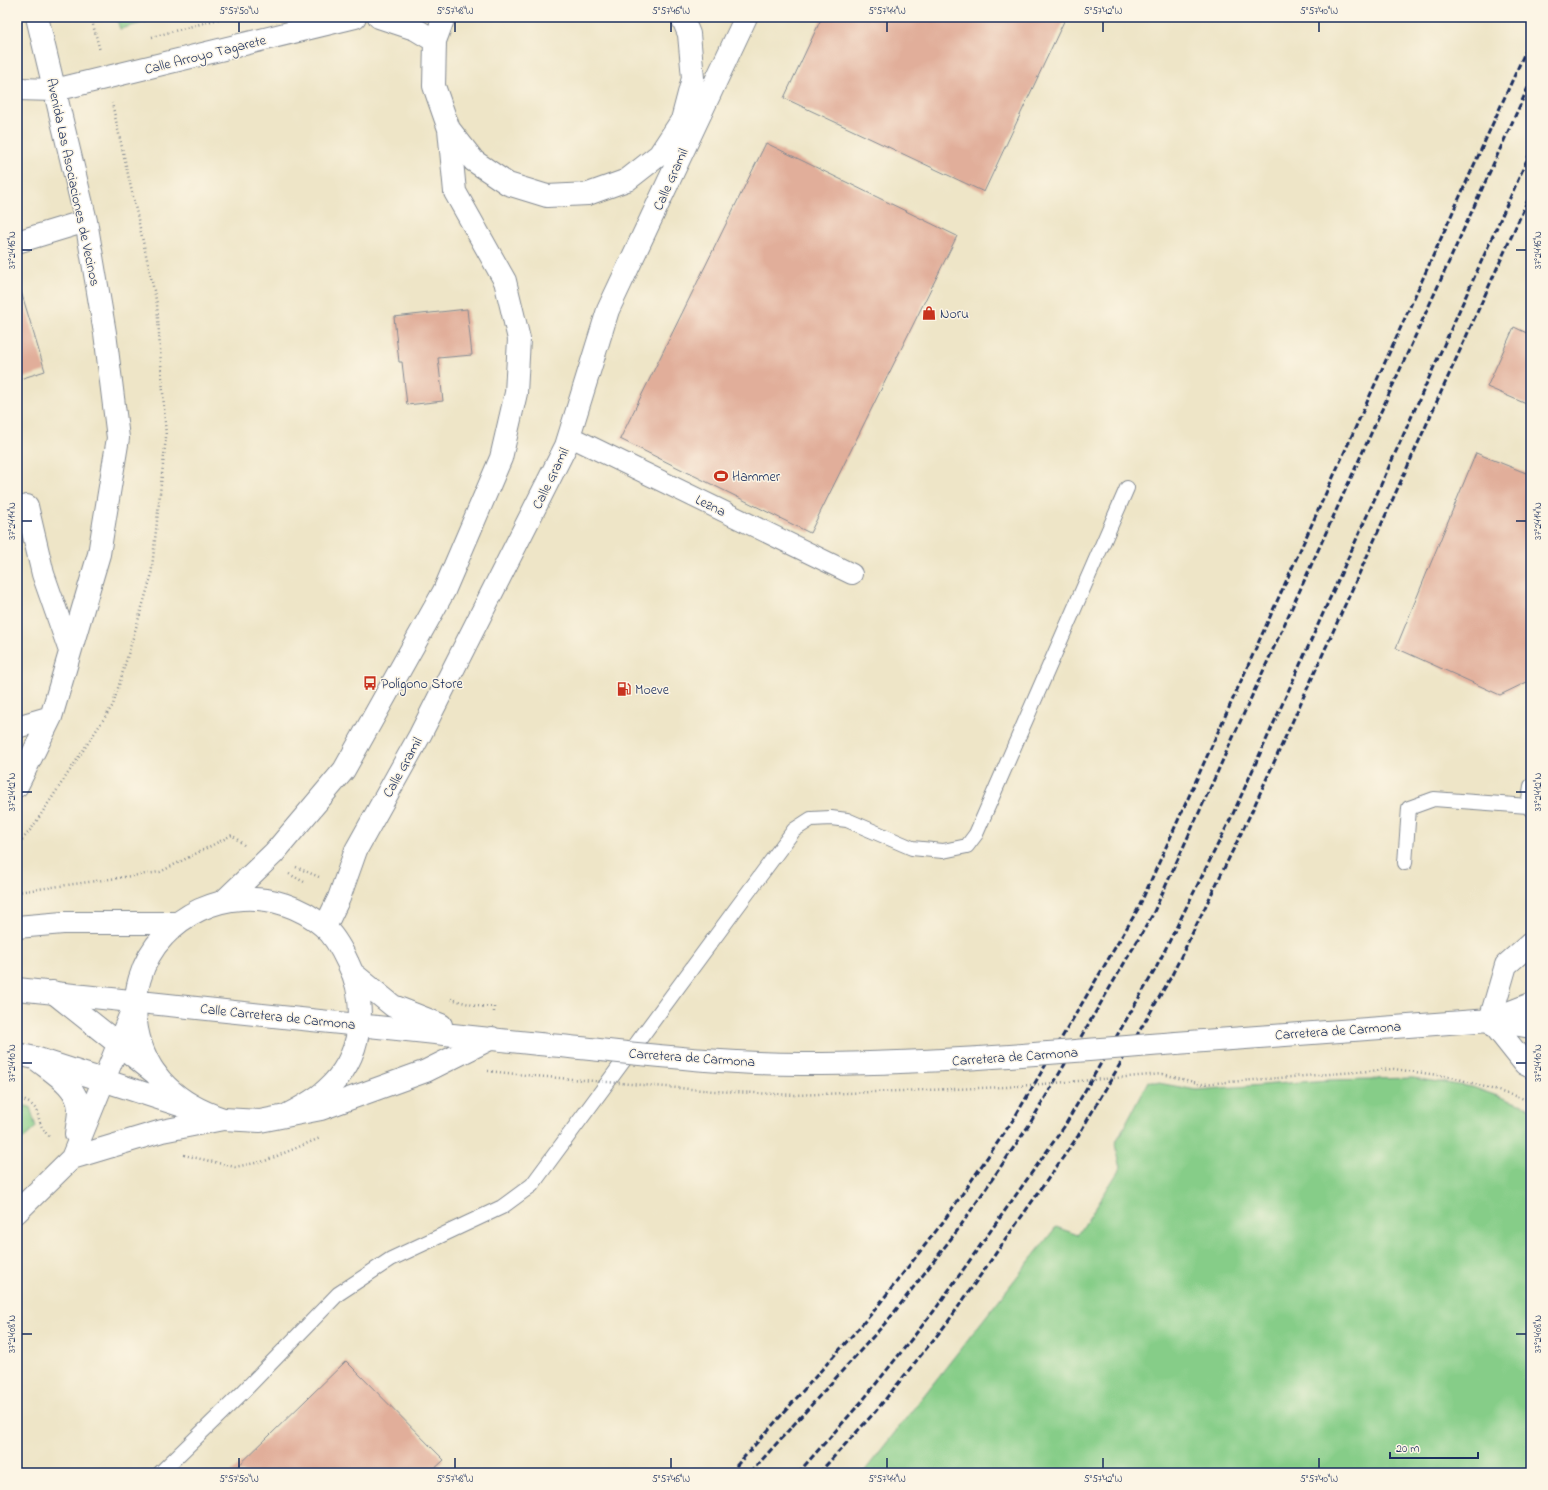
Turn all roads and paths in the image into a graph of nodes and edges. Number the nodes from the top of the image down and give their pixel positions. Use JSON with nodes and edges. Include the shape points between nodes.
{"nodes":[{"id":1,"x":37,"y":17,"type":"edge"},
{"id":2,"x":226,"y":17,"type":"edge"},
{"id":3,"x":355,"y":17,"type":"edge"},
{"id":4,"x":379,"y":17,"type":"edge"},
{"id":5,"x":444,"y":17,"type":"edge"},
{"id":6,"x":682,"y":17,"type":"edge"},
{"id":7,"x":746,"y":17,"type":"edge"},
{"id":8,"x":144,"y":39,"type":"dead end"},
{"id":9,"x":435,"y":42,"type":"junction"},
{"id":10,"x":107,"y":49,"type":"dead end"},
{"id":11,"x":100,"y":51,"type":"dead end"},
{"id":12,"x":17,"y":89,"type":"edge"},
{"id":13,"x":55,"y":90,"type":"junction"},
{"id":14,"x":688,"y":124,"type":"junction"},
{"id":15,"x":449,"y":129,"type":"junction"},
{"id":16,"x":86,"y":221,"type":"junction"},
{"id":17,"x":17,"y":242,"type":"edge"},
{"id":18,"x":569,"y":436,"type":"junction"},
{"id":19,"x":1127,"y":488,"type":"dead end"},
{"id":20,"x":27,"y":506,"type":"dead end"},
{"id":21,"x":852,"y":574,"type":"dead end"},
{"id":22,"x":70,"y":651,"type":"junction"},
{"id":23,"x":52,"y":717,"type":"junction"},
{"id":24,"x":17,"y":727,"type":"edge"},
{"id":25,"x":17,"y":786,"type":"edge"},
{"id":26,"x":1531,"y":786,"type":"edge"},
{"id":27,"x":1530,"y":808,"type":"edge"},
{"id":28,"x":242,"y":843,"type":"dead end"},
{"id":29,"x":1405,"y":863,"type":"dead end"},
{"id":30,"x":293,"y":865,"type":"dead end"},
{"id":31,"x":282,"y":871,"type":"dead end"},
{"id":32,"x":321,"y":878,"type":"dead end"},
{"id":33,"x":308,"y":884,"type":"dead end"},
{"id":34,"x":17,"y":892,"type":"edge"},
{"id":35,"x":224,"y":901,"type":"junction"},
{"id":36,"x":17,"y":916,"type":"edge"},
{"id":37,"x":63,"y":923,"type":"junction"},
{"id":38,"x":178,"y":923,"type":"junction"},
{"id":39,"x":17,"y":927,"type":"edge"},
{"id":40,"x":325,"y":927,"type":"junction"},
{"id":41,"x":1531,"y":943,"type":"edge"},
{"id":42,"x":354,"y":975,"type":"junction"},
{"id":43,"x":17,"y":988,"type":"edge"},
{"id":44,"x":53,"y":992,"type":"junction"},
{"id":45,"x":447,"y":998,"type":"dead end"},
{"id":46,"x":136,"y":1001,"type":"junction"},
{"id":47,"x":1531,"y":1004,"type":"edge"},
{"id":48,"x":494,"y":1007,"type":"dead end"},
{"id":49,"x":1490,"y":1020,"type":"junction"},
{"id":50,"x":360,"y":1025,"type":"junction"},
{"id":51,"x":1531,"y":1027,"type":"edge"},
{"id":52,"x":483,"y":1037,"type":"junction"},
{"id":53,"x":539,"y":1044,"type":"joint"},
{"id":54,"x":118,"y":1045,"type":"junction"},
{"id":55,"x":26,"y":1056,"type":"edge"},
{"id":56,"x":1531,"y":1067,"type":"edge"},
{"id":57,"x":490,"y":1070,"type":"dead end"},
{"id":58,"x":156,"y":1074,"type":"junction"},
{"id":59,"x":1163,"y":1074,"type":"dead end"},
{"id":60,"x":535,"y":1076,"type":"dead end"},
{"id":61,"x":104,"y":1081,"type":"junction"},
{"id":62,"x":17,"y":1098,"type":"edge"},
{"id":63,"x":1531,"y":1101,"type":"edge"},
{"id":64,"x":285,"y":1116,"type":"junction"},
{"id":65,"x":223,"y":1119,"type":"junction"},
{"id":66,"x":43,"y":1131,"type":"dead end"},
{"id":67,"x":72,"y":1158,"type":"junction"},
{"id":68,"x":17,"y":1212,"type":"edge"},
{"id":69,"x":160,"y":1473,"type":"edge"}],
"edges":[{"from":1,"to":13,"type":"street","name":"Avenida Las Asociaciones de Vecinos"},
{"from":2,"to":8,"type":"path"},
{"from":3,"to":13,"type":"street","name":"Calle Arroyo Tagarete"},
{"from":4,"to":9,"type":"street","via":[[415,29]]},
{"from":5,"to":9,"type":"street"},
{"from":6,"to":14,"type":"street","via":[[690,34],[693,78]]},
{"from":7,"to":14,"type":"street","name":"Calle Gramil"},
{"from":9,"to":15,"type":"street","via":[[434,86]]},
{"from":10,"to":11,"type":"path"},
{"from":12,"to":13,"type":"street","name":"Calle Arroyo Tagarete"},
{"from":13,"to":16,"type":"street","name":"Avenida Las Asociaciones de Vecinos"},
{"from":14,"to":15,"type":"street","via":[[659,155],[627,180],[588,194],[548,196],[508,184],[474,162]]},
{"from":14,"to":18,"type":"street","name":"Calle Gramil","via":[[655,212],[608,310]]},
{"from":15,"to":35,"type":"street","via":[[455,192],[506,281],[519,339],[516,393],[501,458],[444,591],[344,770],[274,853]]},
{"from":16,"to":17,"type":"street"},
{"from":16,"to":22,"type":"street","name":"Avenida Las Asociaciones de Vecinos","via":[[105,333],[118,438],[99,554]]},
{"from":18,"to":21,"type":"street","name":"Lezna"},
{"from":18,"to":40,"type":"street","name":"Calle Gramil","via":[[563,453],[420,735],[356,850],[339,898]]},
{"from":19,"to":69,"type":"lane","via":[[976,834],[967,846],[943,852],[912,848],[847,820],[831,818],[811,819],[794,830],[532,1184],[502,1207],[392,1259],[338,1294]]},
{"from":20,"to":22,"type":"street","via":[[43,574]]},
{"from":22,"to":23,"type":"street","name":"Avenida Las Asociaciones de Vecinos"},
{"from":23,"to":24,"type":"street"},
{"from":23,"to":25,"type":"street","name":"Avenida Las Asociaciones de Vecinos"},
{"from":26,"to":27,"type":"lane"},
{"from":27,"to":29,"type":"lane","via":[[1434,799],[1409,808]]},
{"from":28,"to":34,"type":"path","via":[[232,835],[160,872]]},
{"from":30,"to":32,"type":"path"},
{"from":31,"to":33,"type":"path"},
{"from":35,"to":38,"type":"street","via":[[192,912]]},
{"from":35,"to":40,"type":"street","via":[[257,899],[278,902],[295,908]]},
{"from":36,"to":37,"type":"street"},
{"from":37,"to":38,"type":"street"},
{"from":37,"to":39,"type":"street"},
{"from":38,"to":46,"type":"street","via":[[159,941],[148,959]]},
{"from":40,"to":42,"type":"street","via":[[339,946]]},
{"from":41,"to":49,"type":"street","via":[[1506,965]]},
{"from":42,"to":50,"type":"street","via":[[360,1003]]},
{"from":42,"to":52,"type":"street","via":[[393,1006],[419,1018]]},
{"from":43,"to":44,"type":"street","name":"Calle Carretera de Carmona"},
{"from":44,"to":46,"type":"street","name":"Calle Carretera de Carmona"},
{"from":44,"to":54,"type":"street"},
{"from":45,"to":48,"type":"path","via":[[476,1006]]},
{"from":46,"to":50,"type":"street","name":"Calle Carretera de Carmona"},
{"from":46,"to":54,"type":"street"},
{"from":46,"to":58,"type":"street","via":[[139,1040]]},
{"from":47,"to":49,"type":"street","name":"Carretera de Carmona"},
{"from":49,"to":51,"type":"street","name":"Carretera de Carmona"},
{"from":49,"to":53,"type":"street","name":"Carretera de Carmona","bridge":true,"via":[[976,1060],[801,1064],[735,1062]]},
{"from":49,"to":56,"type":"street","via":[[1525,1064]]},
{"from":50,"to":52,"type":"street","name":"Calle Carretera de Carmona"},
{"from":50,"to":64,"type":"street","via":[[354,1049],[343,1070],[331,1085],[308,1104]]},
{"from":52,"to":53,"type":"street","name":"Calle Carretera de Carmona"},
{"from":52,"to":64,"type":"street","via":[[426,1071],[321,1109]]},
{"from":54,"to":58,"type":"street"},
{"from":54,"to":61,"type":"street"},
{"from":55,"to":61,"type":"street"},
{"from":55,"to":67,"type":"street","via":[[62,1079],[74,1093],[79,1109]]},
{"from":57,"to":60,"type":"path"},
{"from":58,"to":65,"type":"street","via":[[169,1090],[185,1103]]},
{"from":59,"to":63,"type":"path","via":[[1202,1084],[1394,1069],[1452,1077]]},
{"from":61,"to":65,"type":"street"},
{"from":61,"to":67,"type":"street"},
{"from":62,"to":66,"type":"path","via":[[30,1102],[36,1108]]},
{"from":64,"to":65,"type":"street","via":[[260,1121]]},
{"from":65,"to":67,"type":"street","via":[[162,1131]]},
{"from":67,"to":68,"type":"street"}]}
